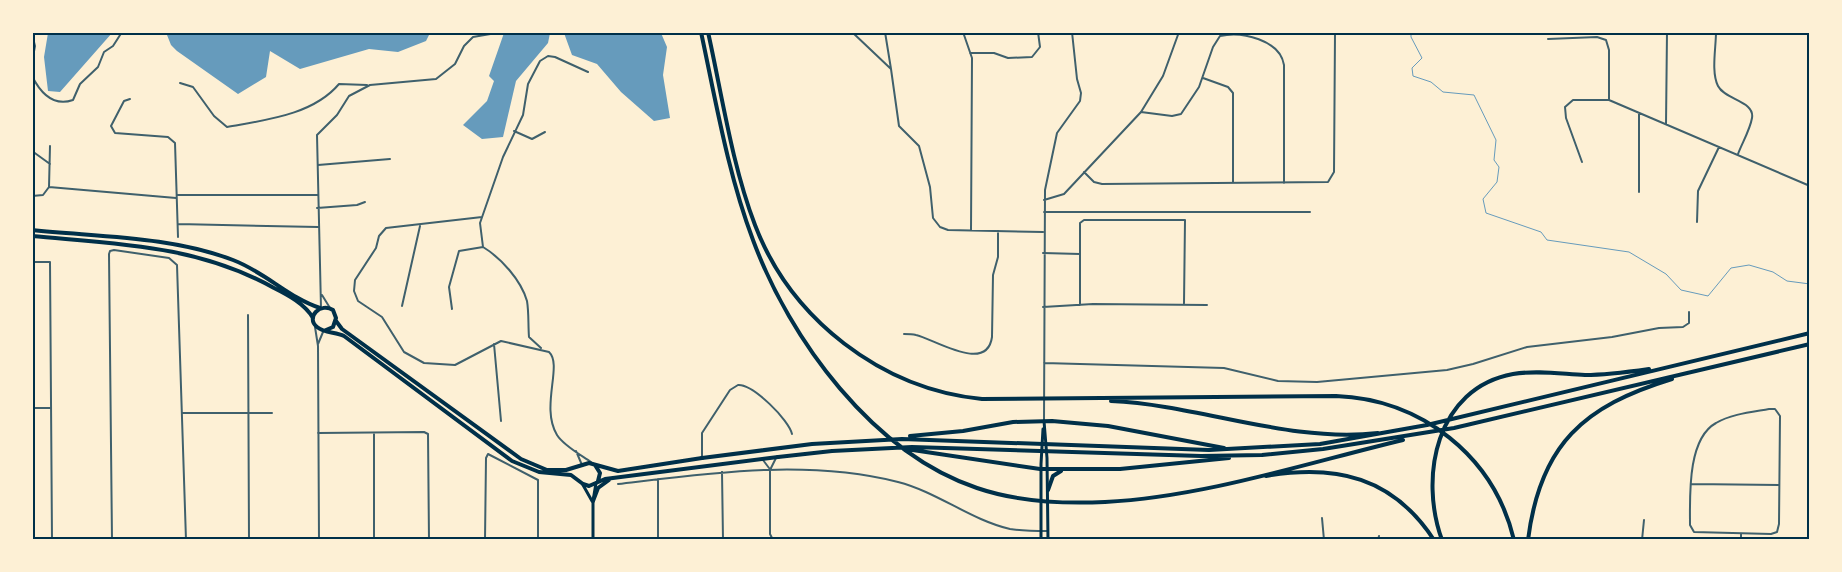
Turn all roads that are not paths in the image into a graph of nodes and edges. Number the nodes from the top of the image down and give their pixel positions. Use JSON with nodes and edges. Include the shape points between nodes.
{"nodes":[{"id":1,"x":122,"y":32,"type":"edge"},
{"id":2,"x":502,"y":32,"type":"edge"},
{"id":3,"x":701,"y":32,"type":"edge"},
{"id":4,"x":708,"y":32,"type":"edge"},
{"id":5,"x":852,"y":32,"type":"edge"},
{"id":6,"x":885,"y":32,"type":"edge"},
{"id":7,"x":963,"y":32,"type":"edge"},
{"id":8,"x":1038,"y":32,"type":"edge"},
{"id":9,"x":1072,"y":32,"type":"edge"},
{"id":10,"x":1179,"y":32,"type":"edge"},
{"id":11,"x":1572,"y":32,"type":"edge"},
{"id":12,"x":1667,"y":32,"type":"edge"},
{"id":13,"x":1716,"y":32,"type":"edge"},
{"id":14,"x":1336,"y":33,"type":"edge"},
{"id":15,"x":32,"y":34,"type":"edge"},
{"id":16,"x":1572,"y":38,"type":"junction"},
{"id":17,"x":1548,"y":39,"type":"dead end"},
{"id":18,"x":33,"y":44,"type":"edge"},
{"id":19,"x":970,"y":53,"type":"junction"},
{"id":20,"x":32,"y":62,"type":"edge"},
{"id":21,"x":891,"y":69,"type":"junction"},
{"id":22,"x":588,"y":72,"type":"dead end"},
{"id":23,"x":32,"y":76,"type":"edge"},
{"id":24,"x":1203,"y":78,"type":"junction"},
{"id":25,"x":180,"y":83,"type":"dead end"},
{"id":26,"x":370,"y":85,"type":"junction"},
{"id":27,"x":130,"y":98,"type":"dead end"},
{"id":28,"x":1609,"y":100,"type":"junction"},
{"id":29,"x":1142,"y":112,"type":"junction"},
{"id":30,"x":1639,"y":113,"type":"junction"},
{"id":31,"x":1666,"y":124,"type":"junction"},
{"id":32,"x":514,"y":131,"type":"junction"},
{"id":33,"x":545,"y":132,"type":"dead end"},
{"id":34,"x":50,"y":146,"type":"dead end"},
{"id":35,"x":1719,"y":147,"type":"junction"},
{"id":36,"x":32,"y":151,"type":"edge"},
{"id":37,"x":1738,"y":154,"type":"junction"},
{"id":38,"x":390,"y":159,"type":"dead end"},
{"id":39,"x":1582,"y":162,"type":"dead end"},
{"id":40,"x":50,"y":164,"type":"junction"},
{"id":41,"x":317,"y":165,"type":"junction"},
{"id":42,"x":1084,"y":172,"type":"junction"},
{"id":43,"x":1233,"y":183,"type":"junction"},
{"id":44,"x":1284,"y":183,"type":"junction"},
{"id":45,"x":1810,"y":186,"type":"edge"},
{"id":46,"x":49,"y":187,"type":"junction"},
{"id":47,"x":1639,"y":192,"type":"dead end"},
{"id":48,"x":177,"y":195,"type":"junction"},
{"id":49,"x":317,"y":195,"type":"junction"},
{"id":50,"x":32,"y":196,"type":"edge"},
{"id":51,"x":177,"y":198,"type":"junction"},
{"id":52,"x":1044,"y":200,"type":"junction"},
{"id":53,"x":365,"y":202,"type":"dead end"},
{"id":54,"x":318,"y":208,"type":"junction"},
{"id":55,"x":1044,"y":212,"type":"junction"},
{"id":56,"x":1310,"y":212,"type":"dead end"},
{"id":57,"x":482,"y":217,"type":"junction"},
{"id":58,"x":1697,"y":222,"type":"dead end"},
{"id":59,"x":178,"y":224,"type":"junction"},
{"id":60,"x":420,"y":225,"type":"junction"},
{"id":61,"x":318,"y":227,"type":"junction"},
{"id":62,"x":32,"y":230,"type":"edge"},
{"id":63,"x":972,"y":230,"type":"junction"},
{"id":64,"x":998,"y":231,"type":"junction"},
{"id":65,"x":1043,"y":232,"type":"junction"},
{"id":66,"x":32,"y":236,"type":"edge"},
{"id":67,"x":178,"y":237,"type":"dead end"},
{"id":68,"x":483,"y":247,"type":"junction"},
{"id":69,"x":1043,"y":253,"type":"junction"},
{"id":70,"x":1080,"y":254,"type":"junction"},
{"id":71,"x":32,"y":262,"type":"edge"},
{"id":72,"x":320,"y":293,"type":"junction"},
{"id":73,"x":1184,"y":303,"type":"junction"},
{"id":74,"x":1080,"y":305,"type":"junction"},
{"id":75,"x":1207,"y":305,"type":"dead end"},
{"id":76,"x":402,"y":306,"type":"dead end"},
{"id":77,"x":1044,"y":307,"type":"junction"},
{"id":78,"x":320,"y":308,"type":"junction"},
{"id":79,"x":330,"y":308,"type":"junction"},
{"id":80,"x":452,"y":309,"type":"dead end"},
{"id":81,"x":1689,"y":312,"type":"dead end"},
{"id":82,"x":248,"y":315,"type":"dead end"},
{"id":83,"x":313,"y":318,"type":"junction"},
{"id":84,"x":336,"y":321,"type":"junction"},
{"id":85,"x":314,"y":324,"type":"junction"},
{"id":86,"x":326,"y":330,"type":"junction"},
{"id":87,"x":1810,"y":332,"type":"edge"},
{"id":88,"x":904,"y":334,"type":"dead end"},
{"id":89,"x":494,"y":344,"type":"junction"},
{"id":90,"x":1810,"y":344,"type":"edge"},
{"id":91,"x":318,"y":346,"type":"junction"},
{"id":92,"x":543,"y":349,"type":"junction"},
{"id":93,"x":1044,"y":363,"type":"junction"},
{"id":94,"x":1674,"y":365,"type":"junction"},
{"id":95,"x":1698,"y":371,"type":"junction"},
{"id":96,"x":1086,"y":399,"type":"junction"},
{"id":97,"x":32,"y":408,"type":"edge"},
{"id":98,"x":50,"y":408,"type":"junction"},
{"id":99,"x":272,"y":412,"type":"dead end"},
{"id":100,"x":182,"y":413,"type":"junction"},
{"id":101,"x":248,"y":413,"type":"junction"},
{"id":102,"x":1044,"y":420,"type":"junction"},
{"id":103,"x":501,"y":421,"type":"dead end"},
{"id":104,"x":1415,"y":428,"type":"junction"},
{"id":105,"x":374,"y":432,"type":"junction"},
{"id":106,"x":1437,"y":432,"type":"junction"},
{"id":107,"x":318,"y":433,"type":"junction"},
{"id":108,"x":792,"y":434,"type":"dead end"},
{"id":109,"x":906,"y":438,"type":"junction"},
{"id":110,"x":572,"y":448,"type":"junction"},
{"id":111,"x":886,"y":448,"type":"junction"},
{"id":112,"x":1244,"y":449,"type":"junction"},
{"id":113,"x":1262,"y":455,"type":"junction"},
{"id":114,"x":778,"y":457,"type":"junction"},
{"id":115,"x":702,"y":458,"type":"junction"},
{"id":116,"x":760,"y":460,"type":"junction"},
{"id":117,"x":594,"y":464,"type":"junction"},
{"id":118,"x":581,"y":466,"type":"junction"},
{"id":119,"x":1040,"y":469,"type":"junction"},
{"id":120,"x":1048,"y":469,"type":"junction"},
{"id":121,"x":1068,"y":469,"type":"junction"},
{"id":122,"x":770,"y":470,"type":"junction"},
{"id":123,"x":722,"y":472,"type":"junction"},
{"id":124,"x":618,"y":478,"type":"junction"},
{"id":125,"x":658,"y":479,"type":"junction"},
{"id":126,"x":579,"y":480,"type":"junction"},
{"id":127,"x":597,"y":482,"type":"junction"},
{"id":128,"x":1229,"y":482,"type":"junction"},
{"id":129,"x":583,"y":484,"type":"junction"},
{"id":130,"x":618,"y":484,"type":"dead end"},
{"id":131,"x":1690,"y":484,"type":"junction"},
{"id":132,"x":1779,"y":485,"type":"junction"},
{"id":133,"x":1048,"y":490,"type":"junction"},
{"id":134,"x":593,"y":501,"type":"junction"},
{"id":135,"x":593,"y":506,"type":"junction"},
{"id":136,"x":1322,"y":518,"type":"dead end"},
{"id":137,"x":1644,"y":520,"type":"dead end"},
{"id":138,"x":1040,"y":530,"type":"junction"},
{"id":139,"x":1048,"y":531,"type":"junction"},
{"id":140,"x":1741,"y":534,"type":"junction"},
{"id":141,"x":52,"y":540,"type":"edge"},
{"id":142,"x":112,"y":540,"type":"edge"},
{"id":143,"x":186,"y":540,"type":"edge"},
{"id":144,"x":249,"y":540,"type":"edge"},
{"id":145,"x":319,"y":540,"type":"edge"},
{"id":146,"x":374,"y":540,"type":"edge"},
{"id":147,"x":429,"y":540,"type":"edge"},
{"id":148,"x":485,"y":540,"type":"edge"},
{"id":149,"x":538,"y":540,"type":"edge"},
{"id":150,"x":593,"y":540,"type":"edge"},
{"id":151,"x":658,"y":540,"type":"edge"},
{"id":152,"x":723,"y":540,"type":"edge"},
{"id":153,"x":773,"y":540,"type":"edge"},
{"id":154,"x":1040,"y":540,"type":"edge"},
{"id":155,"x":1048,"y":540,"type":"edge"},
{"id":156,"x":1324,"y":540,"type":"edge"},
{"id":157,"x":1434,"y":540,"type":"edge"},
{"id":158,"x":1442,"y":540,"type":"edge"},
{"id":159,"x":1514,"y":540,"type":"edge"},
{"id":160,"x":1528,"y":540,"type":"edge"},
{"id":161,"x":1642,"y":540,"type":"edge"},
{"id":162,"x":1741,"y":540,"type":"edge"}],
"edges":[{"from":1,"to":23,"type":"street","via":[[113,46],[104,52],[98,67],[80,84],[72,100],[60,102],[43,94]]},
{"from":2,"to":26,"type":"street","via":[[473,37],[455,64],[436,79]]},
{"from":3,"to":128,"type":"main road","via":[[734,181],[768,276],[793,323],[837,384],[907,452],[975,487],[1008,496],[1057,502],[1161,496]]},
{"from":4,"to":96,"type":"main road","via":[[740,173],[758,231],[772,260],[802,303],[837,338],[889,372],[934,390],[988,400]]},
{"from":5,"to":21,"type":"street"},
{"from":6,"to":21,"type":"street"},
{"from":7,"to":19,"type":"street"},
{"from":8,"to":19,"type":"street","via":[[1040,47],[1032,57],[1008,58],[994,53]]},
{"from":9,"to":52,"type":"street","via":[[1080,100],[1057,134]]},
{"from":10,"to":29,"type":"street","via":[[1163,76]]},
{"from":11,"to":16,"type":"street"},
{"from":12,"to":31,"type":"street"},
{"from":13,"to":37,"type":"street","via":[[1718,86],[1724,94],[1746,105],[1752,112]]},
{"from":14,"to":44,"type":"street","via":[[1333,175],[1325,183]]},
{"from":15,"to":18,"type":"street"},
{"from":16,"to":17,"type":"street"},
{"from":16,"to":28,"type":"street","via":[[1598,37],[1606,40]]},
{"from":18,"to":20,"type":"street"},
{"from":19,"to":63,"type":"street"},
{"from":21,"to":63,"type":"street","via":[[899,126],[919,146],[935,222],[943,229]]},
{"from":22,"to":32,"type":"street","via":[[555,57],[544,59],[528,84],[523,115]]},
{"from":24,"to":29,"type":"street","via":[[1178,116]]},
{"from":24,"to":43,"type":"street","via":[[1228,87],[1233,93]]},
{"from":24,"to":44,"type":"street","via":[[1212,47],[1220,36],[1252,38],[1280,53],[1284,70]]},
{"from":25,"to":26,"type":"street","via":[[193,87],[214,116],[228,127],[292,113],[328,97],[339,84]]},
{"from":26,"to":41,"type":"street","via":[[349,96],[337,115],[317,134]]},
{"from":27,"to":48,"type":"street","via":[[124,101],[111,126],[115,133],[121,135],[174,140]]},
{"from":28,"to":30,"type":"street"},
{"from":28,"to":39,"type":"street","via":[[1573,100],[1565,107]]},
{"from":29,"to":42,"type":"street"},
{"from":30,"to":31,"type":"street"},
{"from":30,"to":47,"type":"street"},
{"from":31,"to":35,"type":"street"},
{"from":32,"to":33,"type":"street","via":[[532,139]]},
{"from":32,"to":57,"type":"street"},
{"from":34,"to":40,"type":"street"},
{"from":35,"to":37,"type":"street"},
{"from":35,"to":58,"type":"street","via":[[1698,191]]},
{"from":36,"to":40,"type":"street"},
{"from":37,"to":45,"type":"street"},
{"from":38,"to":41,"type":"street"},
{"from":40,"to":46,"type":"street"},
{"from":41,"to":49,"type":"street"},
{"from":42,"to":43,"type":"street","via":[[1094,182],[1102,184]]},
{"from":42,"to":52,"type":"street","via":[[1064,194]]},
{"from":43,"to":44,"type":"street"},
{"from":46,"to":50,"type":"street","via":[[42,195]]},
{"from":46,"to":51,"type":"street"},
{"from":48,"to":49,"type":"street"},
{"from":48,"to":51,"type":"street"},
{"from":49,"to":54,"type":"street"},
{"from":51,"to":59,"type":"street"},
{"from":52,"to":55,"type":"street"},
{"from":53,"to":54,"type":"street"},
{"from":54,"to":61,"type":"street"},
{"from":55,"to":56,"type":"street"},
{"from":55,"to":65,"type":"street"},
{"from":57,"to":60,"type":"street"},
{"from":57,"to":68,"type":"street"},
{"from":59,"to":61,"type":"street"},
{"from":59,"to":67,"type":"street"},
{"from":60,"to":76,"type":"street"},
{"from":60,"to":89,"type":"street","via":[[386,228],[379,236],[376,248],[355,280],[354,291],[358,301],[382,317],[404,352],[424,363],[455,365]]},
{"from":61,"to":72,"type":"street"},
{"from":62,"to":78,"type":"main road","via":[[165,243],[208,252],[248,266],[301,300]]},
{"from":63,"to":64,"type":"street"},
{"from":64,"to":65,"type":"street"},
{"from":64,"to":88,"type":"street","via":[[989,347],[972,353]]},
{"from":65,"to":69,"type":"street"},
{"from":66,"to":83,"type":"main road","via":[[151,247],[200,257],[264,282],[306,308]]},
{"from":68,"to":80,"type":"street","via":[[459,251],[450,287]]},
{"from":68,"to":92,"type":"street","via":[[496,257],[520,287],[527,304],[529,337]]},
{"from":69,"to":70,"type":"street"},
{"from":69,"to":77,"type":"street"},
{"from":70,"to":73,"type":"street","via":[[1080,223],[1084,220],[1185,220]]},
{"from":70,"to":74,"type":"street"},
{"from":71,"to":98,"type":"street","via":[[50,262]]},
{"from":72,"to":78,"type":"street"},
{"from":72,"to":79,"type":"street"},
{"from":73,"to":74,"type":"street"},
{"from":73,"to":75,"type":"street"},
{"from":74,"to":77,"type":"street"},
{"from":77,"to":93,"type":"street"},
{"from":78,"to":79,"type":"main road"},
{"from":78,"to":83,"type":"main road"},
{"from":79,"to":84,"type":"main road","via":[[336,315]]},
{"from":81,"to":93,"type":"street","via":[[1689,324],[1683,327],[1527,347],[1473,364],[1433,372],[1317,382],[1278,381],[1224,368]]},
{"from":82,"to":101,"type":"street"},
{"from":83,"to":85,"type":"main road"},
{"from":84,"to":86,"type":"main road"},
{"from":84,"to":118,"type":"main road","via":[[342,329],[527,463],[553,470]]},
{"from":85,"to":86,"type":"main road"},
{"from":85,"to":91,"type":"street"},
{"from":86,"to":91,"type":"street"},
{"from":86,"to":126,"type":"main road","via":[[347,338],[516,464],[541,473],[570,474]]},
{"from":87,"to":94,"type":"main road"},
{"from":89,"to":92,"type":"street","via":[[501,342]]},
{"from":89,"to":103,"type":"street"},
{"from":90,"to":95,"type":"main road"},
{"from":91,"to":107,"type":"street"},
{"from":92,"to":110,"type":"street","via":[[552,355],[554,362],[549,402],[551,422],[560,439]]},
{"from":93,"to":102,"type":"street"},
{"from":94,"to":104,"type":"main road"},
{"from":94,"to":158,"type":"main road","via":[[1599,375],[1517,374],[1493,380],[1472,393],[1446,426],[1433,462],[1432,500]]},
{"from":95,"to":106,"type":"main road"},
{"from":95,"to":160,"type":"main road","via":[[1623,396],[1599,409],[1578,427],[1556,453],[1543,477]]},
{"from":96,"to":104,"type":"main road","via":[[1161,405],[1310,434],[1358,435]]},
{"from":96,"to":159,"type":"main road","via":[[1343,396],[1377,401],[1409,412],[1441,429],[1462,446],[1496,492]]},
{"from":97,"to":98,"type":"street"},
{"from":98,"to":141,"type":"street"},
{"from":99,"to":101,"type":"street"},
{"from":100,"to":101,"type":"street"},
{"from":100,"to":142,"type":"street","via":[[176,261],[110,251]]},
{"from":100,"to":143,"type":"street"},
{"from":101,"to":144,"type":"street"},
{"from":102,"to":109,"type":"main road"},
{"from":102,"to":112,"type":"main road","via":[[1102,425],[1193,443]]},
{"from":102,"to":119,"type":"main road"},
{"from":102,"to":120,"type":"main road"},
{"from":104,"to":112,"type":"main road","via":[[1320,444]]},
{"from":105,"to":107,"type":"street"},
{"from":105,"to":146,"type":"street"},
{"from":105,"to":147,"type":"street","via":[[428,434]]},
{"from":106,"to":113,"type":"main road"},
{"from":106,"to":128,"type":"main road"},
{"from":107,"to":145,"type":"street"},
{"from":108,"to":115,"type":"street","via":[[788,422],[750,387],[738,385],[730,390],[702,434]]},
{"from":109,"to":112,"type":"main road","via":[[1188,450]]},
{"from":109,"to":115,"type":"main road","via":[[812,444]]},
{"from":110,"to":117,"type":"street"},
{"from":110,"to":118,"type":"street","via":[[580,457]]},
{"from":111,"to":113,"type":"main road"},
{"from":111,"to":114,"type":"main road"},
{"from":111,"to":119,"type":"main road"},
{"from":113,"to":121,"type":"main road","via":[[1137,468]]},
{"from":114,"to":116,"type":"main road"},
{"from":114,"to":122,"type":"street"},
{"from":115,"to":117,"type":"main road","via":[[620,471]]},
{"from":116,"to":122,"type":"street","via":[[766,462]]},
{"from":116,"to":124,"type":"main road"},
{"from":117,"to":118,"type":"main road"},
{"from":117,"to":127,"type":"main road","via":[[600,473]]},
{"from":118,"to":126,"type":"main road"},
{"from":119,"to":120,"type":"main road"},
{"from":119,"to":138,"type":"main road"},
{"from":120,"to":121,"type":"main road"},
{"from":120,"to":133,"type":"main road"},
{"from":121,"to":133,"type":"main road","via":[[1054,475]]},
{"from":122,"to":123,"type":"street"},
{"from":122,"to":138,"type":"street","via":[[880,478],[919,488],[1008,528]]},
{"from":122,"to":153,"type":"street","via":[[770,534]]},
{"from":123,"to":125,"type":"street"},
{"from":123,"to":152,"type":"street"},
{"from":124,"to":127,"type":"main road"},
{"from":124,"to":134,"type":"main road","via":[[600,487]]},
{"from":125,"to":130,"type":"street"},
{"from":125,"to":151,"type":"street"},
{"from":126,"to":129,"type":"main road"},
{"from":127,"to":129,"type":"main road","via":[[589,486]]},
{"from":127,"to":134,"type":"main road"},
{"from":128,"to":157,"type":"main road","via":[[1299,471],[1320,470],[1347,475],[1373,484],[1397,499],[1418,518]]},
{"from":129,"to":135,"type":"main road"},
{"from":131,"to":132,"type":"street"},
{"from":131,"to":132,"type":"street","via":[[1695,459],[1708,428],[1721,420],[1772,408],[1780,416]]},
{"from":131,"to":140,"type":"street","via":[[1690,525],[1694,532]]},
{"from":132,"to":140,"type":"street","via":[[1777,532]]},
{"from":133,"to":139,"type":"main road"},
{"from":134,"to":135,"type":"main road"},
{"from":135,"to":150,"type":"main road"},
{"from":136,"to":156,"type":"street"},
{"from":137,"to":161,"type":"street"},
{"from":138,"to":139,"type":"street"},
{"from":138,"to":154,"type":"main road"},
{"from":139,"to":155,"type":"main road"},
{"from":140,"to":162,"type":"street"},
{"from":148,"to":149,"type":"street","via":[[486,455],[491,454],[538,480]]}]}
